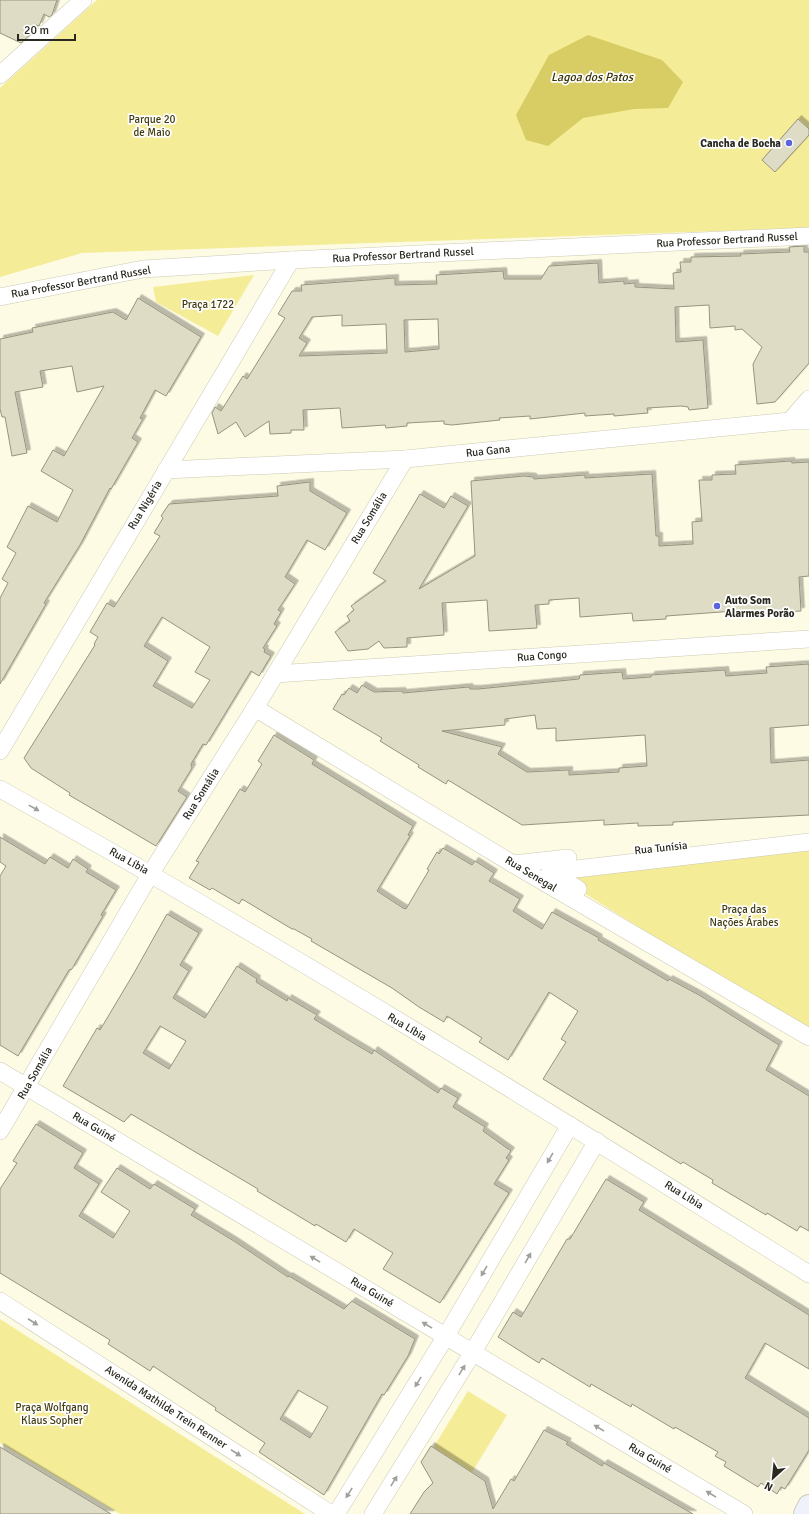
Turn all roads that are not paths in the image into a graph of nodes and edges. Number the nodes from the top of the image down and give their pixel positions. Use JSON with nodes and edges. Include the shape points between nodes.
{"nodes":[{"id":1,"x":83,"y":0,"type":"edge"},
{"id":2,"x":0,"y":75,"type":"edge"},
{"id":3,"x":809,"y":236,"type":"edge"},
{"id":4,"x":291,"y":260,"type":"junction"},
{"id":5,"x":0,"y":297,"type":"edge"},
{"id":6,"x":809,"y":399,"type":"edge"},
{"id":7,"x":790,"y":421,"type":"junction"},
{"id":8,"x":809,"y":421,"type":"edge"},
{"id":9,"x":405,"y":459,"type":"junction"},
{"id":10,"x":166,"y":470,"type":"junction"},
{"id":11,"x":809,"y":639,"type":"edge"},
{"id":12,"x":275,"y":674,"type":"junction"},
{"id":13,"x":255,"y":708,"type":"junction"},
{"id":14,"x":0,"y":751,"type":"edge"},
{"id":15,"x":0,"y":789,"type":"edge"},
{"id":16,"x":809,"y":832,"type":"edge"},
{"id":17,"x":809,"y":842,"type":"edge"},
{"id":18,"x":513,"y":864,"type":"junction"},
{"id":19,"x":151,"y":873,"type":"junction"},
{"id":20,"x":809,"y":1033,"type":"edge"},
{"id":21,"x":809,"y":1037,"type":"edge"},
{"id":22,"x":0,"y":1071,"type":"edge"},
{"id":23,"x":27,"y":1087,"type":"junction"},
{"id":24,"x":570,"y":1125,"type":"junction"},
{"id":25,"x":0,"y":1131,"type":"edge"},
{"id":26,"x":597,"y":1141,"type":"junction"},
{"id":27,"x":809,"y":1274,"type":"edge"},
{"id":28,"x":0,"y":1301,"type":"edge"},
{"id":29,"x":446,"y":1336,"type":"junction"},
{"id":30,"x":473,"y":1352,"type":"junction"},
{"id":31,"x":809,"y":1506,"type":"edge"},
{"id":32,"x":331,"y":1514,"type":"edge"},
{"id":33,"x":336,"y":1514,"type":"edge"},
{"id":34,"x":373,"y":1514,"type":"edge"},
{"id":35,"x":744,"y":1514,"type":"edge"},
{"id":36,"x":805,"y":1514,"type":"edge"}],
"edges":[{"from":1,"to":2,"type":"street"},
{"from":3,"to":4,"type":"street","name":"Rua Professor Bertrand Russel"},
{"from":4,"to":5,"type":"street","name":"Rua Professor Bertrand Russel","via":[[142,270]]},
{"from":4,"to":10,"type":"street","name":"Rua Nigéria"},
{"from":6,"to":7,"type":"street"},
{"from":7,"to":8,"type":"street","name":"Rua Gana"},
{"from":7,"to":9,"type":"street","name":"Rua Gana"},
{"from":9,"to":10,"type":"street","name":"Rua Gana"},
{"from":9,"to":12,"type":"street","name":"Rua Somália"},
{"from":10,"to":14,"type":"street","name":"Rua Nigéria"},
{"from":11,"to":12,"type":"street","name":"Rua Congo"},
{"from":12,"to":13,"type":"street","name":"Rua Somália"},
{"from":13,"to":18,"type":"street","name":"Rua Senegal"},
{"from":13,"to":19,"type":"street","name":"Rua Somália"},
{"from":15,"to":19,"type":"street","name":"Rua Líbia","one_way":true},
{"from":16,"to":18,"type":"street","name":"Rua Tunísia"},
{"from":17,"to":20,"type":"street","via":[[550,872]]},
{"from":18,"to":21,"type":"street","name":"Rua Senegal"},
{"from":19,"to":23,"type":"street","name":"Rua Somália"},
{"from":19,"to":24,"type":"street","name":"Rua Líbia"},
{"from":22,"to":23,"type":"street","name":"Rua Guiné"},
{"from":23,"to":25,"type":"street","name":"Rua Somália"},
{"from":29,"to":23,"type":"street","name":"Rua Guiné","one_way":true},
{"from":24,"to":26,"type":"street","name":"Rua Líbia"},
{"from":24,"to":29,"type":"street","one_way":true},
{"from":26,"to":27,"type":"street","name":"Rua Líbia"},
{"from":30,"to":26,"type":"street","one_way":true},
{"from":28,"to":32,"type":"street","name":"Avenida Mathilde Trein Renner","one_way":true},
{"from":29,"to":30,"type":"street","name":"Rua Guiné"},
{"from":29,"to":33,"type":"street","one_way":true},
{"from":34,"to":30,"type":"street","one_way":true},
{"from":35,"to":30,"type":"street","name":"Rua Guiné","one_way":true},
{"from":31,"to":36,"type":"street"}]}
